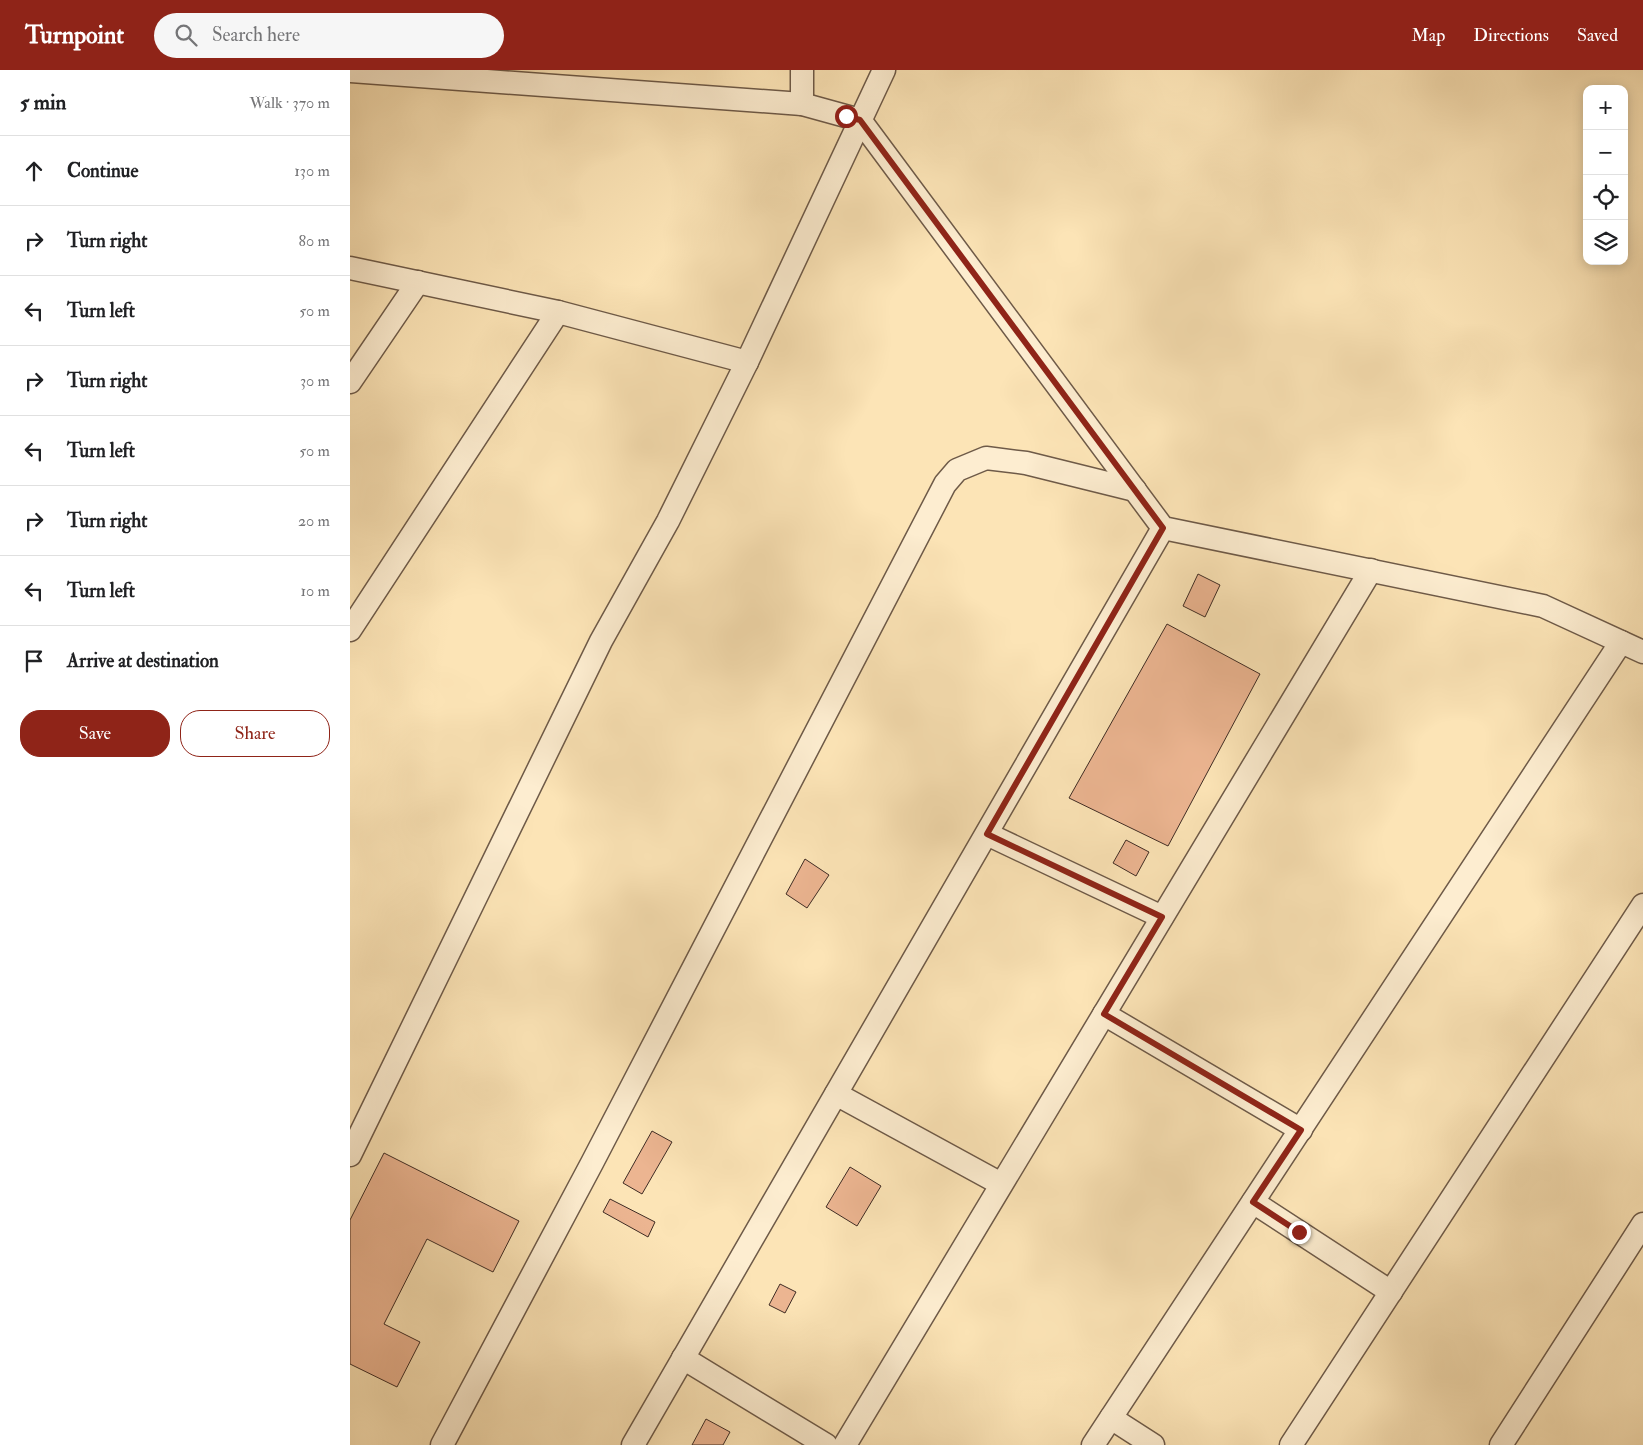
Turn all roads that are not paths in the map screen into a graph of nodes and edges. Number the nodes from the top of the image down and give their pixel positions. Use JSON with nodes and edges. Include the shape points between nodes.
{"nodes":[{"id":1,"x":802,"y":70,"type":"edge"},
{"id":2,"x":884,"y":70,"type":"edge"},
{"id":3,"x":350,"y":71,"type":"edge"},
{"id":4,"x":802,"y":104,"type":"junction"},
{"id":5,"x":860,"y":120,"type":"junction"},
{"id":6,"x":350,"y":268,"type":"edge"},
{"id":7,"x":418,"y":282,"type":"junction"},
{"id":8,"x":558,"y":312,"type":"junction"},
{"id":9,"x":746,"y":362,"type":"junction"},
{"id":10,"x":350,"y":382,"type":"edge"},
{"id":11,"x":1135,"y":490,"type":"junction"},
{"id":12,"x":1163,"y":528,"type":"junction"},
{"id":13,"x":1371,"y":570,"type":"junction"},
{"id":14,"x":350,"y":630,"type":"edge"},
{"id":15,"x":1621,"y":642,"type":"junction"},
{"id":16,"x":1643,"y":652,"type":"edge"},
{"id":17,"x":987,"y":834,"type":"junction"},
{"id":18,"x":1643,"y":905,"type":"edge"},
{"id":19,"x":1162,"y":917,"type":"junction"},
{"id":20,"x":1104,"y":1014,"type":"junction"},
{"id":21,"x":836,"y":1094,"type":"junction"},
{"id":22,"x":1301,"y":1130,"type":"junction"},
{"id":23,"x":350,"y":1155,"type":"edge"},
{"id":24,"x":1002,"y":1184,"type":"junction"},
{"id":25,"x":1253,"y":1202,"type":"junction"},
{"id":26,"x":1643,"y":1224,"type":"edge"},
{"id":27,"x":1391,"y":1292,"type":"junction"},
{"id":28,"x":683,"y":1358,"type":"junction"},
{"id":29,"x":1111,"y":1418,"type":"junction"},
{"id":30,"x":442,"y":1445,"type":"edge"},
{"id":31,"x":633,"y":1445,"type":"edge"},
{"id":32,"x":826,"y":1445,"type":"edge"},
{"id":33,"x":845,"y":1445,"type":"edge"},
{"id":34,"x":1094,"y":1445,"type":"edge"},
{"id":35,"x":1153,"y":1445,"type":"edge"},
{"id":36,"x":1291,"y":1445,"type":"edge"},
{"id":37,"x":1501,"y":1445,"type":"edge"}],
"edges":[{"from":1,"to":4,"type":"street"},
{"from":2,"to":5,"type":"street"},
{"from":3,"to":4,"type":"street"},
{"from":4,"to":5,"type":"street"},
{"from":5,"to":9,"type":"street"},
{"from":5,"to":11,"type":"street"},
{"from":6,"to":7,"type":"street"},
{"from":7,"to":8,"type":"street"},
{"from":7,"to":10,"type":"street"},
{"from":8,"to":9,"type":"street"},
{"from":8,"to":14,"type":"street"},
{"from":9,"to":23,"type":"street","via":[[668,521],[601,641]]},
{"from":11,"to":12,"type":"street"},
{"from":11,"to":30,"type":"street","via":[[1026,463],[986,458],[957,470],[945,484]]},
{"from":12,"to":13,"type":"street"},
{"from":12,"to":17,"type":"street"},
{"from":13,"to":15,"type":"street","via":[[1543,606]]},
{"from":13,"to":19,"type":"street"},
{"from":15,"to":16,"type":"street"},
{"from":15,"to":22,"type":"street"},
{"from":17,"to":19,"type":"street"},
{"from":17,"to":21,"type":"street"},
{"from":18,"to":27,"type":"street"},
{"from":19,"to":20,"type":"street"},
{"from":20,"to":22,"type":"street"},
{"from":20,"to":24,"type":"street"},
{"from":21,"to":24,"type":"street"},
{"from":21,"to":28,"type":"street"},
{"from":22,"to":25,"type":"street"},
{"from":24,"to":33,"type":"street"},
{"from":25,"to":27,"type":"street"},
{"from":25,"to":29,"type":"street"},
{"from":26,"to":37,"type":"street"},
{"from":27,"to":36,"type":"street"},
{"from":28,"to":31,"type":"street"},
{"from":28,"to":32,"type":"street"},
{"from":29,"to":34,"type":"street"},
{"from":29,"to":35,"type":"street"}]}
